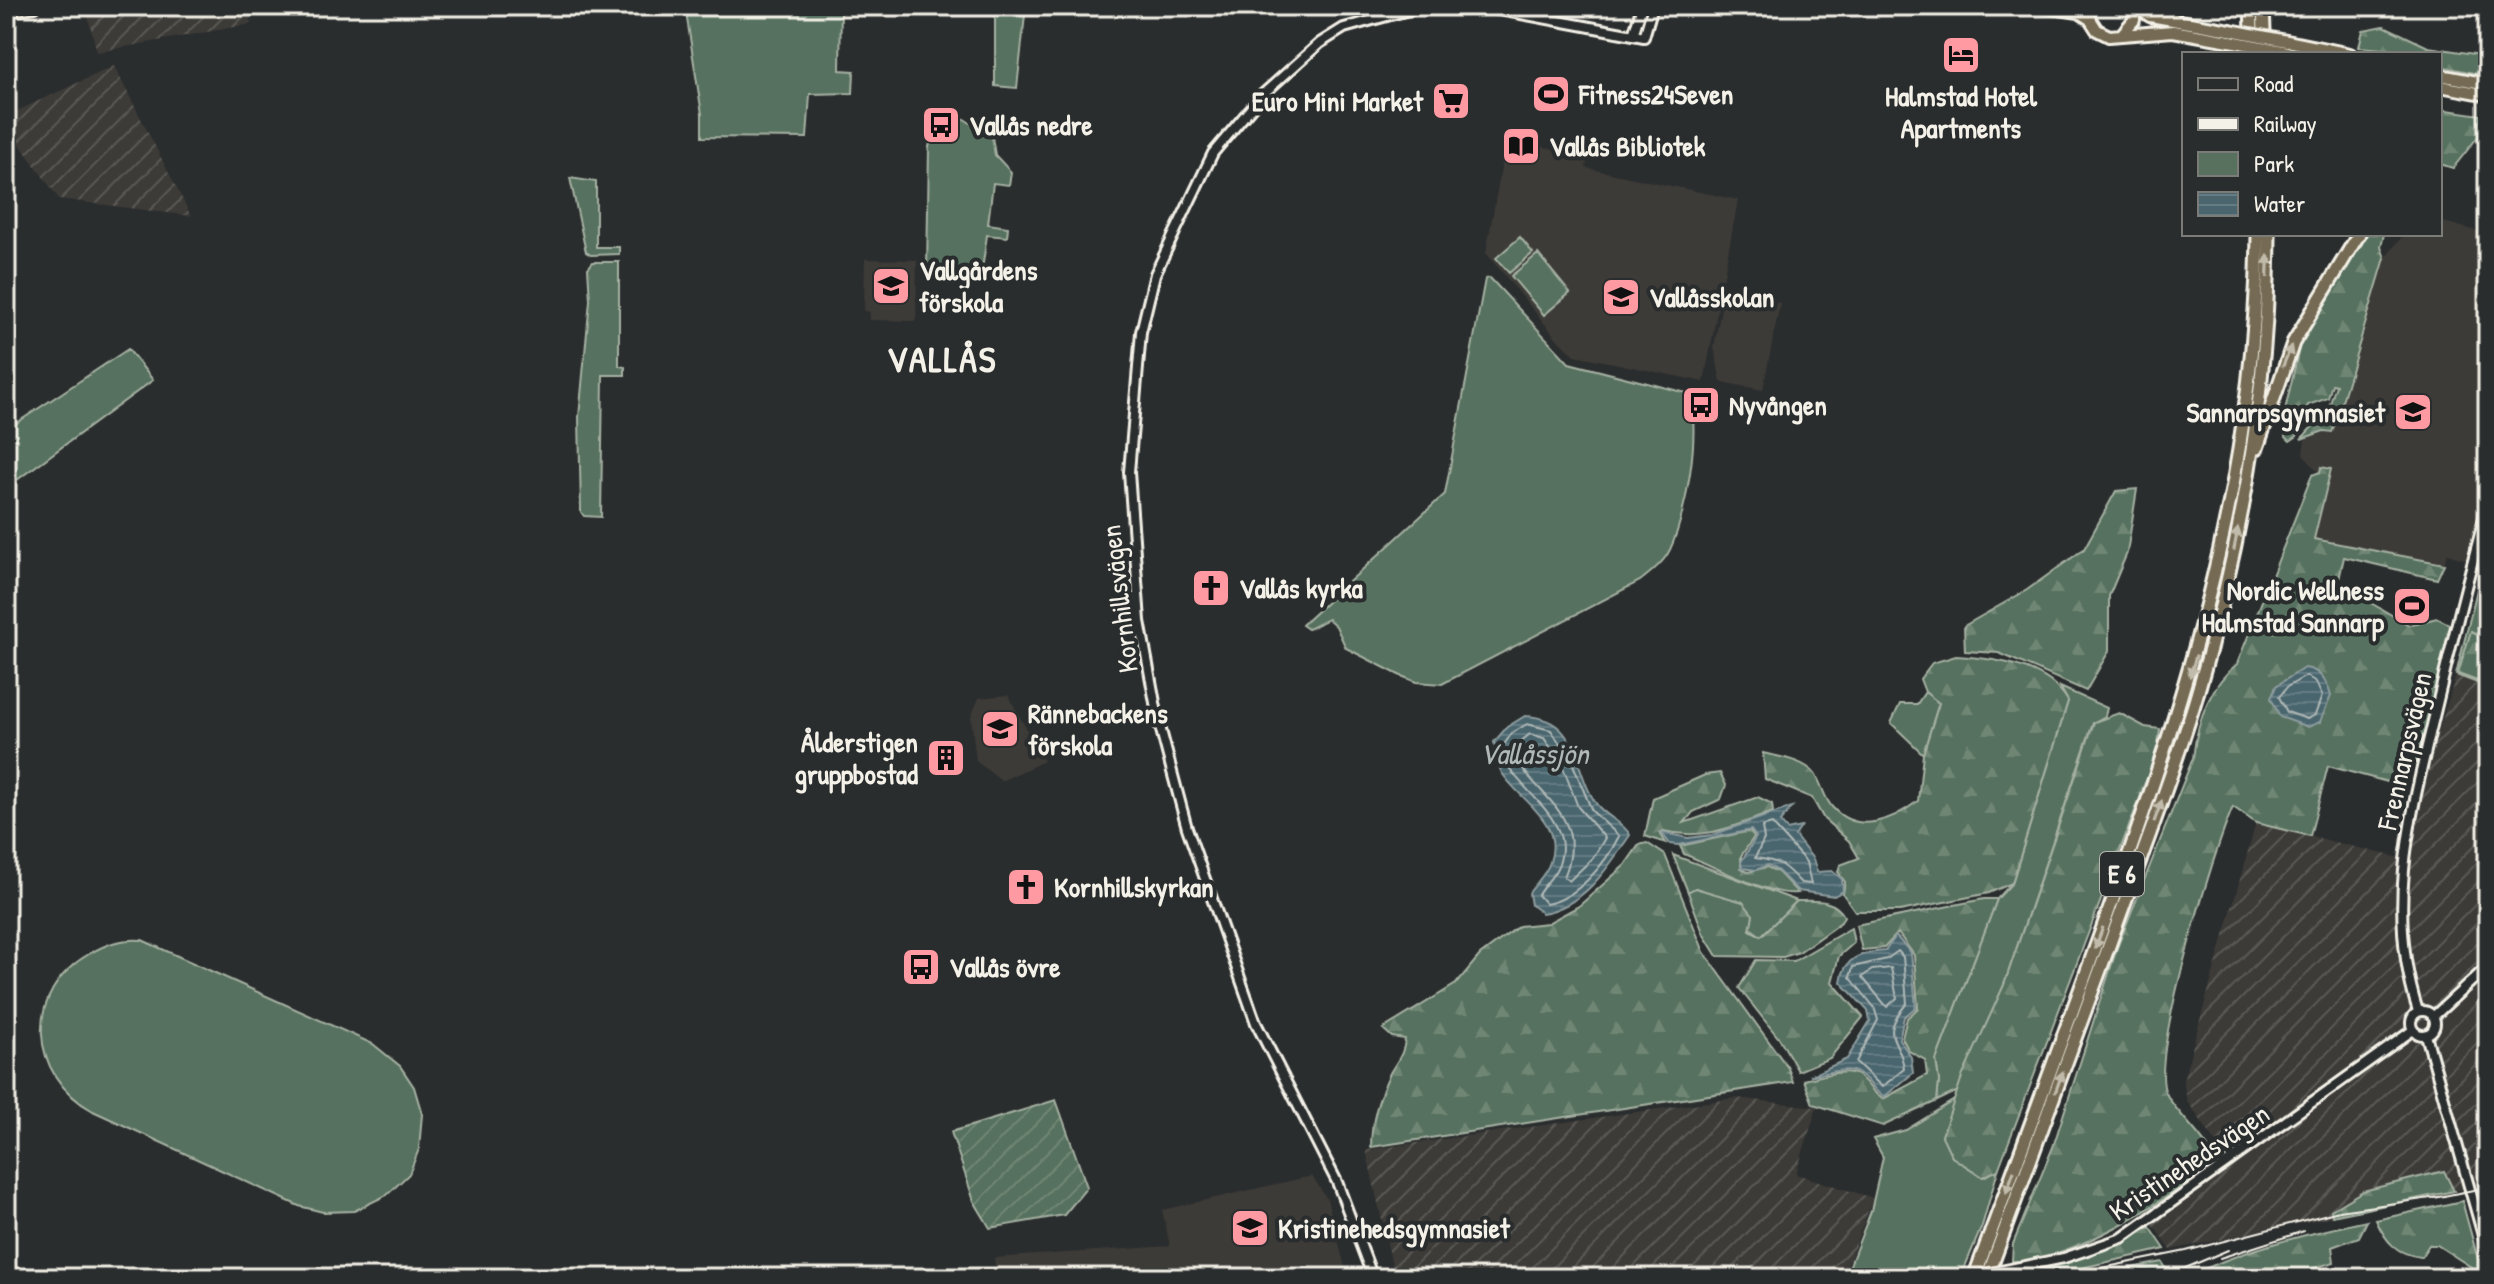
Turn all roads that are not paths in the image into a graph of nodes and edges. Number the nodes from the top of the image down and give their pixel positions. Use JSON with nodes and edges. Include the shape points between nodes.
{"nodes":[{"id":1,"x":35,"y":6,"type":"edge"},
{"id":2,"x":1423,"y":6,"type":"edge"},
{"id":3,"x":1478,"y":6,"type":"edge"},
{"id":4,"x":1642,"y":6,"type":"edge"},
{"id":5,"x":1653,"y":6,"type":"edge"},
{"id":6,"x":2039,"y":6,"type":"edge"},
{"id":7,"x":2091,"y":6,"type":"edge"},
{"id":8,"x":2134,"y":6,"type":"edge"},
{"id":9,"x":2152,"y":6,"type":"edge"},
{"id":10,"x":2248,"y":6,"type":"edge"},
{"id":11,"x":2263,"y":6,"type":"edge"},
{"id":12,"x":6,"y":11,"type":"edge"},
{"id":13,"x":2090,"y":19,"type":"junction"},
{"id":14,"x":2174,"y":19,"type":"junction"},
{"id":15,"x":2121,"y":34,"type":"junction"},
{"id":16,"x":1633,"y":35,"type":"junction"},
{"id":17,"x":2230,"y":35,"type":"junction"},
{"id":18,"x":2290,"y":49,"type":"edge"},
{"id":19,"x":2253,"y":52,"type":"edge"},
{"id":20,"x":2267,"y":52,"type":"edge"},
{"id":21,"x":2326,"y":52,"type":"edge"},
{"id":22,"x":2442,"y":75,"type":"edge"},
{"id":23,"x":2488,"y":84,"type":"edge"},
{"id":24,"x":2442,"y":86,"type":"edge"},
{"id":25,"x":2488,"y":95,"type":"edge"},
{"id":26,"x":2258,"y":236,"type":"edge"},
{"id":27,"x":2269,"y":236,"type":"edge"},
{"id":28,"x":2358,"y":236,"type":"edge"},
{"id":29,"x":2246,"y":483,"type":"junction"},
{"id":30,"x":2488,"y":503,"type":"edge"},
{"id":31,"x":2488,"y":966,"type":"edge"},
{"id":32,"x":2418,"y":1011,"type":"junction"},
{"id":33,"x":2434,"y":1016,"type":"junction"},
{"id":34,"x":2413,"y":1030,"type":"junction"},
{"id":35,"x":2426,"y":1035,"type":"junction"},
{"id":36,"x":2488,"y":1253,"type":"edge"},
{"id":37,"x":1373,"y":1278,"type":"edge"},
{"id":38,"x":1966,"y":1278,"type":"edge"},
{"id":39,"x":1974,"y":1278,"type":"edge"},
{"id":40,"x":1987,"y":1278,"type":"edge"}],
"edges":[{"from":1,"to":12,"type":"highway"},
{"from":2,"to":37,"type":"street","name":"Kornhillsvägen","via":[[1344,28],[1320,43],[1262,95],[1213,153],[1155,274],[1141,332],[1131,438],[1132,556],[1140,621],[1158,719],[1187,828],[1263,1039],[1337,1182]]},
{"from":3,"to":16,"type":"street"},
{"from":4,"to":16,"type":"street"},
{"from":5,"to":16,"type":"street","via":[[1644,37]]},
{"from":6,"to":13,"type":"highway","via":[[2079,12]]},
{"from":7,"to":13,"type":"highway"},
{"from":8,"to":14,"type":"highway","via":[[2150,16]]},
{"from":8,"to":15,"type":"highway","via":[[2132,25]]},
{"from":9,"to":14,"type":"highway"},
{"from":10,"to":19,"type":"highway"},
{"from":11,"to":20,"type":"highway"},
{"from":13,"to":15,"type":"highway","via":[[2102,34]]},
{"from":14,"to":17,"type":"highway"},
{"from":15,"to":17,"type":"highway"},
{"from":17,"to":18,"type":"highway","bridge":true},
{"from":18,"to":21,"type":"highway"},
{"from":22,"to":23,"type":"highway"},
{"from":24,"to":25,"type":"highway"},
{"from":26,"to":39,"type":"highway","number":"E 6","one_way":true,"via":[[2243,424],[2199,646],[2161,769]]},
{"from":29,"to":27,"type":"highway","number":"E 6","one_way":true,"via":[[2261,369]]},
{"from":29,"to":28,"type":"highway","one_way":true,"via":[[2293,343]]},
{"from":40,"to":29,"type":"highway","number":"E 6","one_way":true,"via":[[2172,773],[2209,654]]},
{"from":30,"to":32,"type":"street","name":"Frennarpsvägen","via":[[2403,852],[2403,953]]},
{"from":31,"to":33,"type":"street"},
{"from":32,"to":33,"type":"street"},
{"from":32,"to":34,"type":"street","via":[[2411,1019]]},
{"from":33,"to":35,"type":"street","via":[[2435,1027]]},
{"from":34,"to":35,"type":"street"},
{"from":34,"to":38,"type":"street","name":"Kristinehedsvägen","bridge":true,"via":[[2122,1238],[2064,1258]]},
{"from":35,"to":36,"type":"street"}]}
